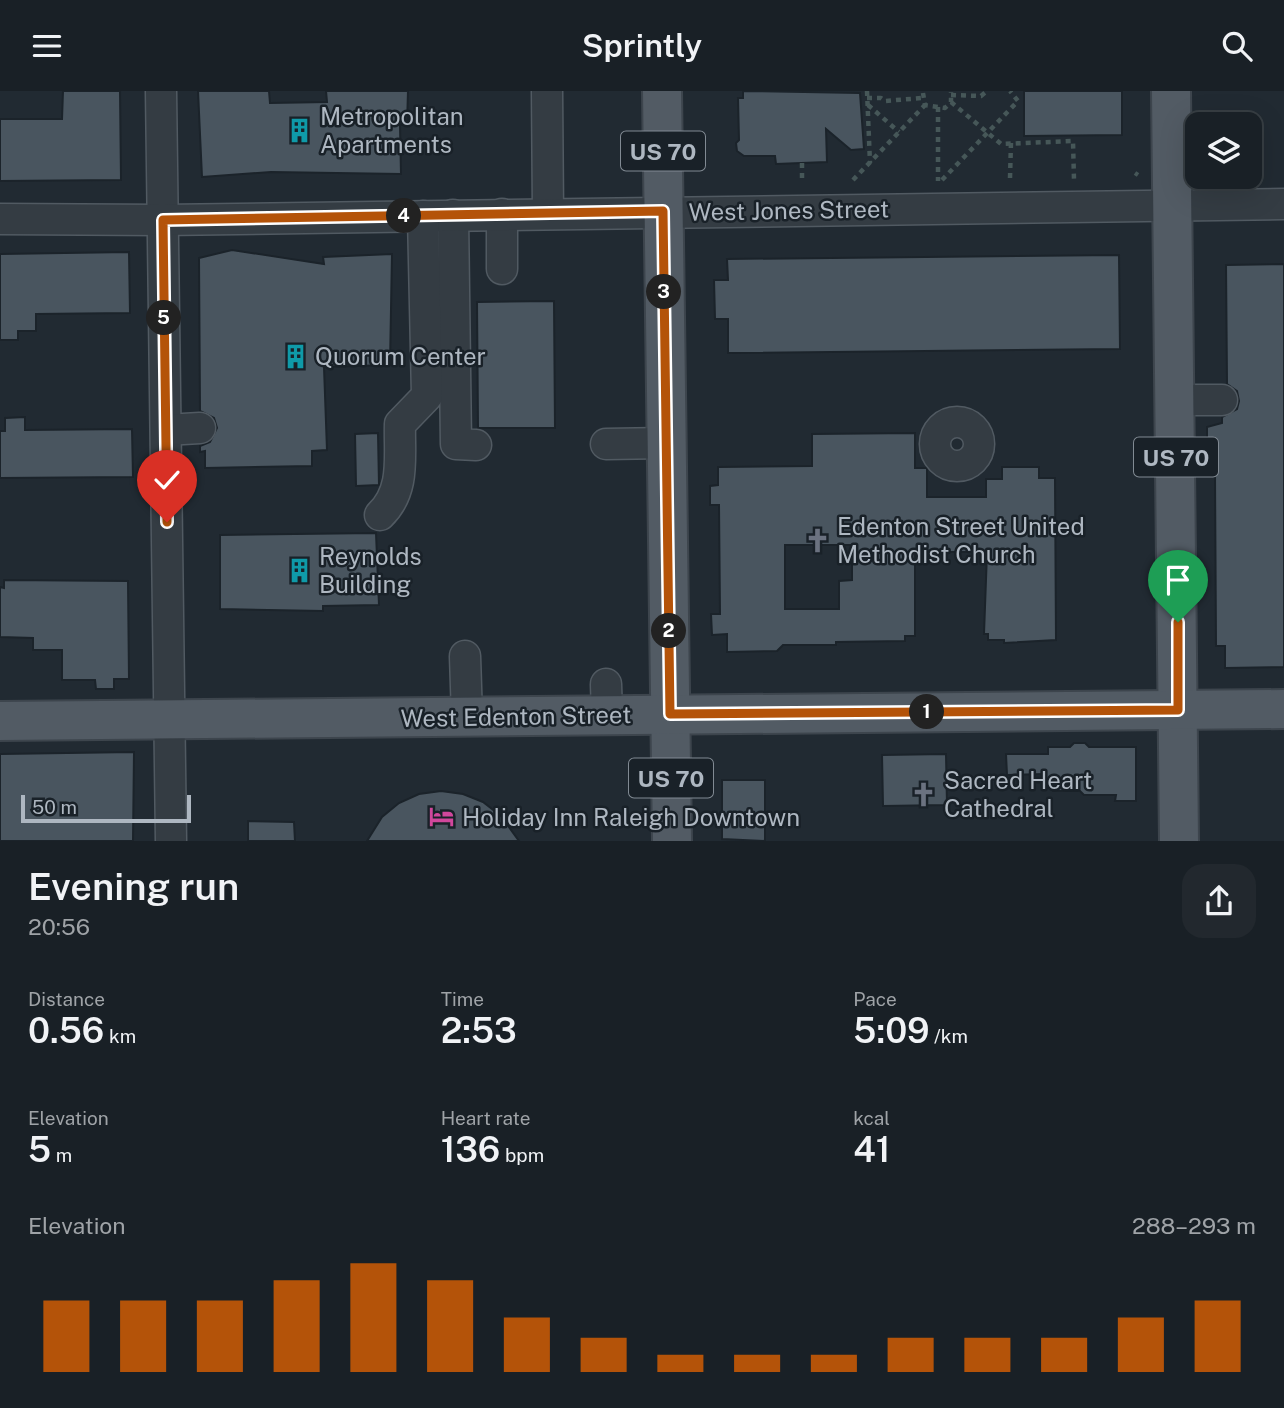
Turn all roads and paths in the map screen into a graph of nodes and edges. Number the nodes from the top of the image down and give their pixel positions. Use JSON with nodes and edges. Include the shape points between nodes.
{"nodes":[{"id":1,"x":161,"y":91,"type":"edge"},
{"id":2,"x":547,"y":91,"type":"edge"},
{"id":3,"x":662,"y":91,"type":"edge"},
{"id":4,"x":867,"y":91,"type":"edge"},
{"id":5,"x":987,"y":91,"type":"edge"},
{"id":6,"x":1010,"y":91,"type":"edge"},
{"id":7,"x":1171,"y":91,"type":"edge"},
{"id":8,"x":951,"y":96,"type":"edge"},
{"id":9,"x":867,"y":103,"type":"junction"},
{"id":10,"x":925,"y":105,"type":"junction"},
{"id":11,"x":938,"y":107,"type":"junction"},
{"id":12,"x":860,"y":108,"type":"dead end"},
{"id":13,"x":899,"y":132,"type":"junction"},
{"id":14,"x":986,"y":134,"type":"junction"},
{"id":15,"x":1011,"y":142,"type":"junction"},
{"id":16,"x":802,"y":163,"type":"dead end"},
{"id":17,"x":870,"y":163,"type":"junction"},
{"id":18,"x":1010,"y":178,"type":"dead end"},
{"id":19,"x":853,"y":180,"type":"dead end"},
{"id":20,"x":1074,"y":180,"type":"dead end"},
{"id":21,"x":802,"y":181,"type":"dead end"},
{"id":22,"x":1284,"y":204,"type":"edge"},
{"id":23,"x":1174,"y":205,"type":"junction"},
{"id":24,"x":663,"y":211,"type":"junction"},
{"id":25,"x":548,"y":213,"type":"junction"},
{"id":26,"x":502,"y":214,"type":"junction"},
{"id":27,"x":423,"y":215,"type":"junction"},
{"id":28,"x":453,"y":215,"type":"junction"},
{"id":29,"x":0,"y":219,"type":"edge"},
{"id":30,"x":163,"y":220,"type":"junction"},
{"id":31,"x":454,"y":254,"type":"junction"},
{"id":32,"x":1222,"y":400,"type":"dead end"},
{"id":33,"x":1176,"y":401,"type":"junction"},
{"id":34,"x":940,"y":424,"type":"dead end"},
{"id":35,"x":200,"y":428,"type":"dead end"},
{"id":36,"x":166,"y":430,"type":"junction"},
{"id":37,"x":607,"y":443,"type":"dead end"},
{"id":38,"x":666,"y":443,"type":"junction"},
{"id":39,"x":986,"y":444,"type":"dead end"},
{"id":40,"x":476,"y":445,"type":"dead end"},
{"id":41,"x":380,"y":515,"type":"dead end"},
{"id":42,"x":465,"y":656,"type":"dead end"},
{"id":43,"x":1284,"y":709,"type":"edge"},
{"id":44,"x":1178,"y":710,"type":"junction"},
{"id":45,"x":670,"y":714,"type":"junction"},
{"id":46,"x":467,"y":717,"type":"junction"},
{"id":47,"x":169,"y":719,"type":"junction"},
{"id":48,"x":0,"y":721,"type":"edge"},
{"id":49,"x":171,"y":841,"type":"edge"},
{"id":50,"x":672,"y":841,"type":"edge"},
{"id":51,"x":1179,"y":841,"type":"edge"}],
"edges":[{"from":1,"to":30,"type":"street"},
{"from":2,"to":25,"type":"street"},
{"from":3,"to":24,"type":"main road","number":"US 70"},
{"from":4,"to":9,"type":"path"},
{"from":5,"to":8,"type":"path","via":[[981,96]]},
{"from":6,"to":14,"type":"path","via":[[1018,101]]},
{"from":7,"to":23,"type":"main road","number":"US 70"},
{"from":8,"to":11,"type":"path","via":[[944,108]]},
{"from":8,"to":14,"type":"path"},
{"from":9,"to":10,"type":"path","via":[[923,95]]},
{"from":9,"to":12,"type":"path"},
{"from":9,"to":13,"type":"path"},
{"from":9,"to":17,"type":"path"},
{"from":10,"to":11,"type":"path"},
{"from":10,"to":13,"type":"path"},
{"from":11,"to":14,"type":"path","via":[[940,181]]},
{"from":13,"to":17,"type":"path"},
{"from":14,"to":15,"type":"path","via":[[1002,144]]},
{"from":15,"to":18,"type":"path"},
{"from":15,"to":20,"type":"path","via":[[1073,141]]},
{"from":16,"to":21,"type":"path"},
{"from":17,"to":19,"type":"path"},
{"from":22,"to":23,"type":"street","name":"West Jones Street"},
{"from":23,"to":24,"type":"street","name":"West Jones Street"},
{"from":23,"to":33,"type":"main road","number":"US 70"},
{"from":24,"to":25,"type":"street","name":"West Jones Street"},
{"from":24,"to":38,"type":"main road","number":"US 70"},
{"from":25,"to":26,"type":"street","name":"West Jones Street"},
{"from":26,"to":28,"type":"street","name":"West Jones Street"},
{"from":26,"to":31,"type":"street","via":[[502,262]]},
{"from":27,"to":28,"type":"street","name":"West Jones Street"},
{"from":27,"to":30,"type":"street","name":"West Jones Street"},
{"from":27,"to":41,"type":"street","via":[[427,396],[400,424],[398,486],[390,506]]},
{"from":28,"to":31,"type":"street"},
{"from":29,"to":30,"type":"street","name":"West Jones Street"},
{"from":30,"to":36,"type":"street"},
{"from":31,"to":40,"type":"street","via":[[456,443]]},
{"from":32,"to":33,"type":"street"},
{"from":33,"to":44,"type":"main road","number":"US 70"},
{"from":34,"to":39,"type":"street","via":[[962,423]]},
{"from":35,"to":36,"type":"street"},
{"from":36,"to":47,"type":"street"},
{"from":37,"to":38,"type":"street"},
{"from":38,"to":45,"type":"main road","number":"US 70"},
{"from":42,"to":46,"type":"street"},
{"from":43,"to":44,"type":"main road","name":"West Edenton Street"},
{"from":44,"to":45,"type":"main road","name":"West Edenton Street"},
{"from":44,"to":51,"type":"main road","number":"US 70"},
{"from":45,"to":46,"type":"main road","name":"West Edenton Street","via":[[607,700]]},
{"from":45,"to":50,"type":"main road","number":"US 70"},
{"from":46,"to":47,"type":"main road","name":"West Edenton Street"},
{"from":47,"to":48,"type":"main road","name":"West Edenton Street"},
{"from":47,"to":49,"type":"street"}]}
